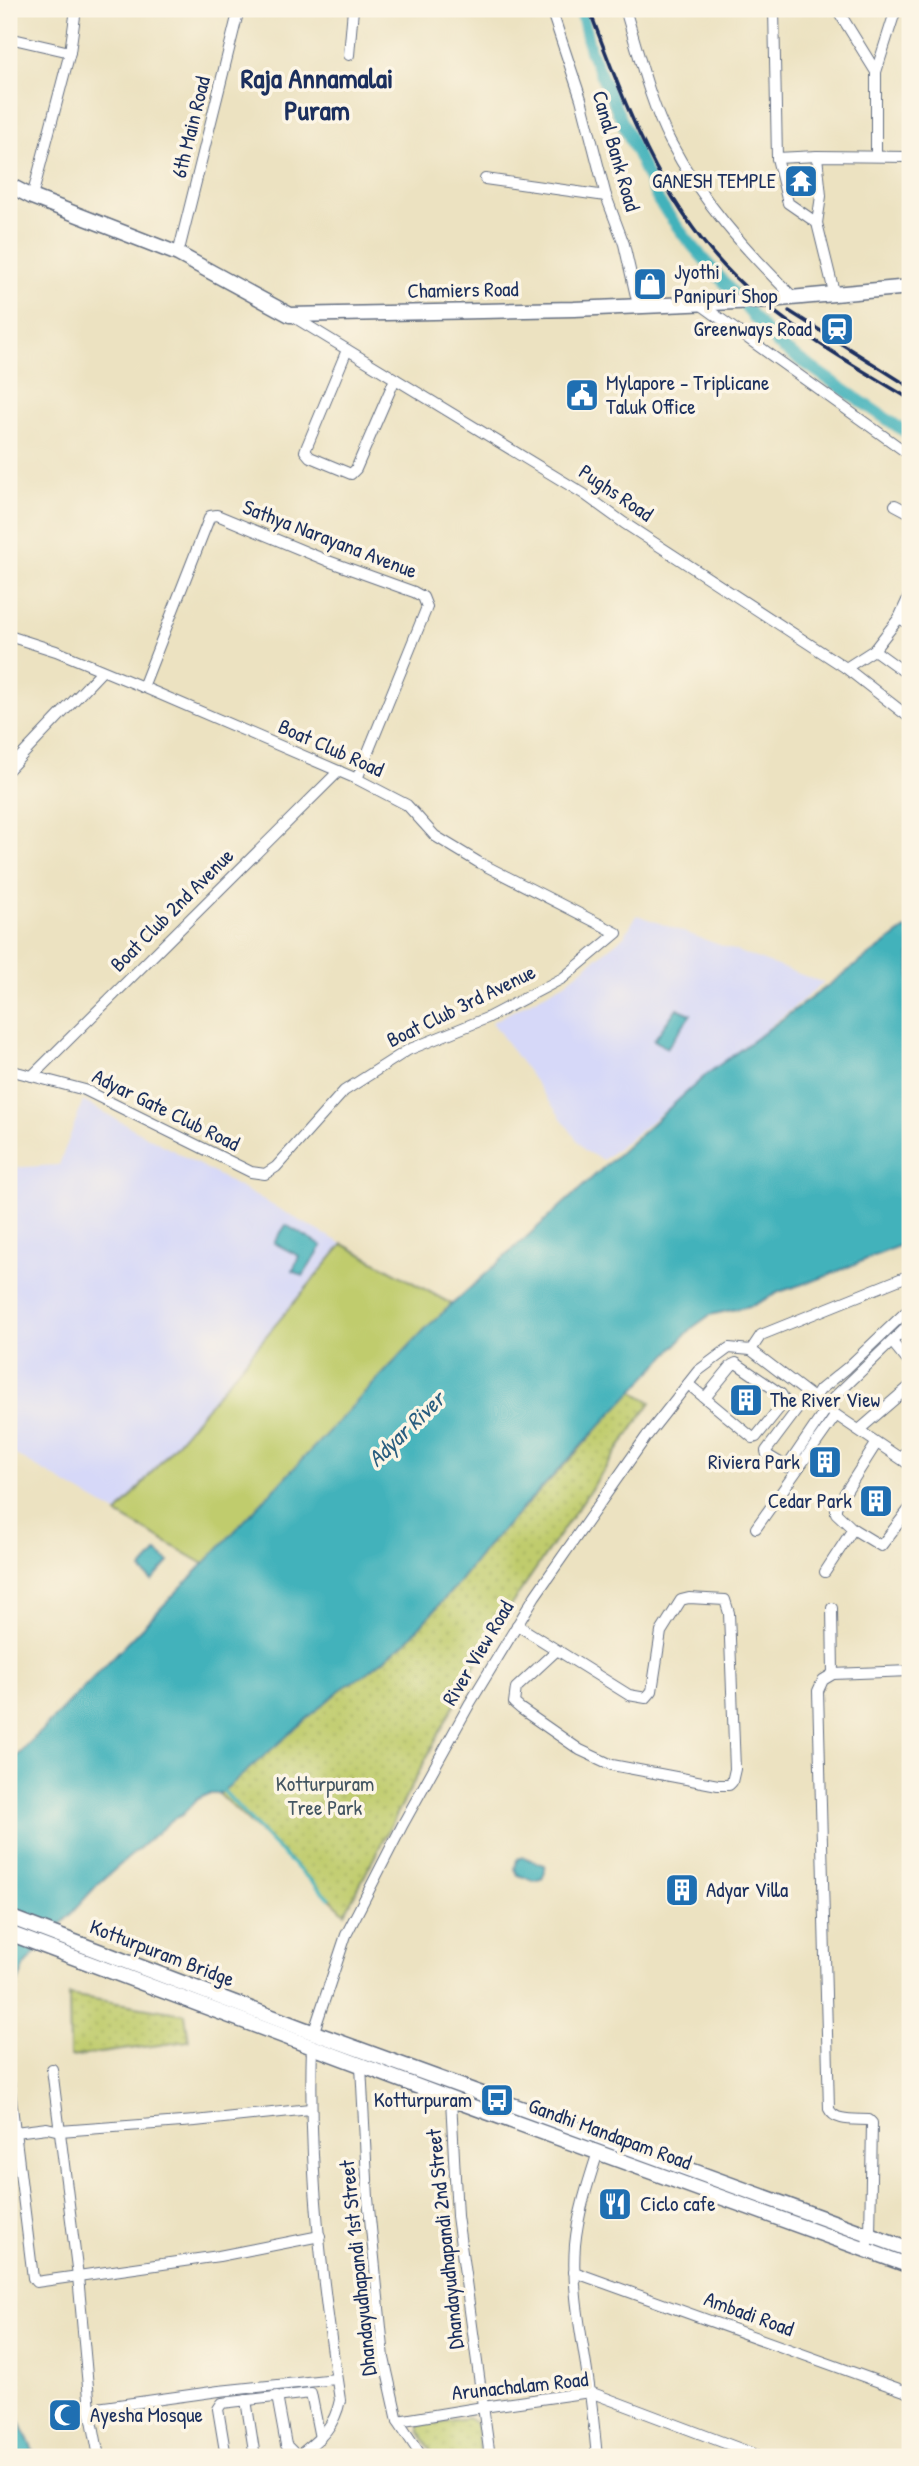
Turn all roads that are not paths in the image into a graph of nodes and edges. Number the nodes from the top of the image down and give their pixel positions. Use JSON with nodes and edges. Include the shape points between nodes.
{"nodes":[{"id":1,"x":76,"y":9,"type":"edge"},
{"id":2,"x":239,"y":9,"type":"edge"},
{"id":3,"x":353,"y":9,"type":"edge"},
{"id":4,"x":551,"y":9,"type":"edge"},
{"id":5,"x":625,"y":9,"type":"edge"},
{"id":6,"x":774,"y":9,"type":"edge"},
{"id":7,"x":836,"y":9,"type":"edge"},
{"id":8,"x":896,"y":9,"type":"edge"},
{"id":9,"x":9,"y":38,"type":"edge"},
{"id":10,"x":70,"y":52,"type":"junction"},
{"id":11,"x":349,"y":55,"type":"dead end"},
{"id":12,"x":876,"y":72,"type":"junction"},
{"id":13,"x":817,"y":156,"type":"junction"},
{"id":14,"x":876,"y":156,"type":"junction"},
{"id":15,"x":910,"y":157,"type":"edge"},
{"id":16,"x":777,"y":158,"type":"junction"},
{"id":17,"x":485,"y":179,"type":"dead end"},
{"id":18,"x":9,"y":185,"type":"edge"},
{"id":19,"x":606,"y":196,"type":"junction"},
{"id":20,"x":32,"y":197,"type":"junction"},
{"id":21,"x":817,"y":223,"type":"junction"},
{"id":22,"x":178,"y":254,"type":"junction"},
{"id":23,"x":910,"y":287,"type":"edge"},
{"id":24,"x":834,"y":292,"type":"junction"},
{"id":25,"x":793,"y":297,"type":"junction"},
{"id":26,"x":697,"y":302,"type":"junction"},
{"id":27,"x":638,"y":306,"type":"junction"},
{"id":28,"x":290,"y":314,"type":"junction"},
{"id":29,"x":347,"y":350,"type":"junction"},
{"id":30,"x":395,"y":379,"type":"junction"},
{"id":31,"x":910,"y":455,"type":"edge"},
{"id":32,"x":895,"y":505,"type":"dead end"},
{"id":33,"x":910,"y":513,"type":"edge"},
{"id":34,"x":910,"y":594,"type":"edge"},
{"id":35,"x":899,"y":618,"type":"junction"},
{"id":36,"x":910,"y":624,"type":"edge"},
{"id":37,"x":9,"y":636,"type":"edge"},
{"id":38,"x":874,"y":650,"type":"junction"},
{"id":39,"x":846,"y":668,"type":"junction"},
{"id":40,"x":102,"y":671,"type":"junction"},
{"id":41,"x":910,"y":676,"type":"edge"},
{"id":42,"x":144,"y":687,"type":"junction"},
{"id":43,"x":910,"y":718,"type":"edge"},
{"id":44,"x":9,"y":769,"type":"edge"},
{"id":45,"x":339,"y":771,"type":"junction"},
{"id":46,"x":357,"y":779,"type":"junction"},
{"id":47,"x":617,"y":933,"type":"joint"},
{"id":48,"x":9,"y":1070,"type":"edge"},
{"id":49,"x":32,"y":1076,"type":"junction"},
{"id":50,"x":265,"y":1174,"type":"joint"},
{"id":51,"x":910,"y":1275,"type":"edge"},
{"id":52,"x":910,"y":1308,"type":"edge"},
{"id":53,"x":910,"y":1324,"type":"edge"},
{"id":54,"x":892,"y":1342,"type":"junction"},
{"id":55,"x":749,"y":1350,"type":"junction"},
{"id":56,"x":910,"y":1364,"type":"edge"},
{"id":57,"x":688,"y":1384,"type":"junction"},
{"id":58,"x":910,"y":1386,"type":"edge"},
{"id":59,"x":811,"y":1397,"type":"junction"},
{"id":60,"x":705,"y":1398,"type":"junction"},
{"id":61,"x":829,"y":1410,"type":"junction"},
{"id":62,"x":859,"y":1430,"type":"junction"},
{"id":63,"x":876,"y":1444,"type":"junction"},
{"id":64,"x":910,"y":1448,"type":"edge"},
{"id":65,"x":906,"y":1461,"type":"edge"},
{"id":66,"x":910,"y":1508,"type":"edge"},
{"id":67,"x":756,"y":1528,"type":"dead end"},
{"id":68,"x":853,"y":1530,"type":"junction"},
{"id":69,"x":825,"y":1572,"type":"dead end"},
{"id":70,"x":832,"y":1608,"type":"dead end"},
{"id":71,"x":517,"y":1625,"type":"junction"},
{"id":72,"x":557,"y":1650,"type":"junction"},
{"id":73,"x":910,"y":1671,"type":"edge"},
{"id":74,"x":833,"y":1674,"type":"junction"},
{"id":75,"x":9,"y":1917,"type":"edge"},
{"id":76,"x":9,"y":1933,"type":"edge"},
{"id":77,"x":306,"y":2037,"type":"junction"},
{"id":78,"x":361,"y":2066,"type":"junction"},
{"id":79,"x":52,"y":2069,"type":"dead end"},
{"id":80,"x":9,"y":2082,"type":"edge"},
{"id":81,"x":451,"y":2099,"type":"junction"},
{"id":82,"x":310,"y":2109,"type":"junction"},
{"id":83,"x":60,"y":2131,"type":"junction"},
{"id":84,"x":15,"y":2132,"type":"junction"},
{"id":85,"x":598,"y":2152,"type":"junction"},
{"id":86,"x":320,"y":2236,"type":"junction"},
{"id":87,"x":868,"y":2242,"type":"junction"},
{"id":88,"x":910,"y":2250,"type":"edge"},
{"id":89,"x":910,"y":2266,"type":"edge"},
{"id":90,"x":575,"y":2272,"type":"junction"},
{"id":91,"x":78,"y":2276,"type":"junction"},
{"id":92,"x":336,"y":2379,"type":"junction"},
{"id":93,"x":590,"y":2392,"type":"junction"},
{"id":94,"x":910,"y":2393,"type":"edge"},
{"id":95,"x":277,"y":2396,"type":"junction"},
{"id":96,"x":246,"y":2400,"type":"junction"},
{"id":97,"x":483,"y":2407,"type":"junction"},
{"id":98,"x":90,"y":2409,"type":"junction"},
{"id":99,"x":398,"y":2421,"type":"junction"},
{"id":100,"x":320,"y":2436,"type":"junction"},
{"id":101,"x":296,"y":2456,"type":"edge"},
{"id":102,"x":99,"y":2457,"type":"edge"},
{"id":103,"x":226,"y":2457,"type":"edge"},
{"id":104,"x":255,"y":2457,"type":"edge"},
{"id":105,"x":280,"y":2457,"type":"edge"},
{"id":106,"x":422,"y":2457,"type":"edge"},
{"id":107,"x":490,"y":2457,"type":"edge"},
{"id":108,"x":597,"y":2457,"type":"edge"},
{"id":109,"x":762,"y":2457,"type":"edge"}],
"edges":[{"from":1,"to":10,"type":"street"},
{"from":2,"to":22,"type":"street","name":"6th Main Road"},
{"from":3,"to":11,"type":"street"},
{"from":4,"to":19,"type":"street","name":"Canal Bank Road"},
{"from":5,"to":25,"type":"street","via":[[669,140],[736,237]]},
{"from":6,"to":16,"type":"street"},
{"from":7,"to":12,"type":"street"},
{"from":8,"to":12,"type":"street"},
{"from":9,"to":10,"type":"street"},
{"from":10,"to":20,"type":"street"},
{"from":12,"to":14,"type":"street"},
{"from":13,"to":14,"type":"street"},
{"from":13,"to":16,"type":"street"},
{"from":13,"to":21,"type":"street","via":[[821,196]]},
{"from":14,"to":15,"type":"street"},
{"from":16,"to":21,"type":"street","via":[[788,203]]},
{"from":17,"to":19,"type":"street"},
{"from":18,"to":20,"type":"main road"},
{"from":19,"to":27,"type":"street","name":"Canal Bank Road","via":[[624,244]]},
{"from":20,"to":22,"type":"main road"},
{"from":21,"to":24,"type":"street"},
{"from":22,"to":28,"type":"main road"},
{"from":23,"to":24,"type":"main road"},
{"from":24,"to":25,"type":"main road"},
{"from":25,"to":26,"type":"main road"},
{"from":26,"to":27,"type":"main road"},
{"from":26,"to":31,"type":"street"},
{"from":27,"to":28,"type":"main road","name":"Chamiers Road"},
{"from":28,"to":29,"type":"street","name":"Pughs Road"},
{"from":29,"to":30,"type":"street","name":"Pughs Road"},
{"from":29,"to":30,"type":"street","via":[[305,451],[310,457],[351,474]]},
{"from":30,"to":39,"type":"street","name":"Pughs Road","via":[[584,494]]},
{"from":32,"to":33,"type":"street"},
{"from":34,"to":35,"type":"street"},
{"from":35,"to":36,"type":"street"},
{"from":35,"to":38,"type":"street"},
{"from":37,"to":40,"type":"street","name":"Boat Club Road"},
{"from":38,"to":39,"type":"street"},
{"from":38,"to":41,"type":"street"},
{"from":39,"to":43,"type":"street","name":"Pughs Road"},
{"from":40,"to":42,"type":"street","name":"Boat Club Road"},
{"from":40,"to":44,"type":"street"},
{"from":42,"to":45,"type":"street","name":"Boat Club Road"},
{"from":42,"to":46,"type":"street","name":"Sathya Narayana Avenue","via":[[209,516],[218,515],[414,592],[423,597],[427,607]]},
{"from":45,"to":46,"type":"street","name":"Boat Club Road"},
{"from":45,"to":49,"type":"street","name":"Boat Club 2nd Avenue"},
{"from":46,"to":47,"type":"street","name":"Boat Club Road","via":[[407,805],[435,836],[478,862]]},
{"from":47,"to":50,"type":"street","name":"Boat Club 3rd Avenue","via":[[563,978],[487,1018],[408,1050],[344,1091]]},
{"from":48,"to":49,"type":"street","name":"Adyar Gate Club Road"},
{"from":49,"to":50,"type":"street","name":"Adyar Gate Club Road","via":[[85,1090],[251,1172]]},
{"from":51,"to":55,"type":"street","via":[[761,1335]]},
{"from":52,"to":59,"type":"street"},
{"from":53,"to":54,"type":"street"},
{"from":54,"to":56,"type":"street"},
{"from":54,"to":61,"type":"street"},
{"from":55,"to":57,"type":"street","name":"River View Road","via":[[729,1348]]},
{"from":55,"to":59,"type":"street"},
{"from":57,"to":60,"type":"street"},
{"from":57,"to":71,"type":"street","name":"River View Road","via":[[646,1437]]},
{"from":58,"to":62,"type":"street"},
{"from":59,"to":61,"type":"street"},
{"from":59,"to":61,"type":"street","via":[[767,1455],[787,1467]]},
{"from":60,"to":60,"type":"street","via":[[753,1438],[785,1401],[736,1363]]},
{"from":61,"to":62,"type":"street"},
{"from":61,"to":67,"type":"street"},
{"from":62,"to":63,"type":"street"},
{"from":63,"to":65,"type":"street"},
{"from":63,"to":68,"type":"street","via":[[836,1507],[838,1518]]},
{"from":64,"to":65,"type":"street"},
{"from":66,"to":68,"type":"street","via":[[884,1546]]},
{"from":68,"to":69,"type":"street"},
{"from":70,"to":74,"type":"street"},
{"from":71,"to":72,"type":"street"},
{"from":71,"to":77,"type":"street","name":"River View Road","via":[[416,1800],[346,1934]]},
{"from":72,"to":72,"type":"street","via":[[516,1688],[514,1703],[521,1709],[580,1750],[612,1765],[718,1785],[732,1782],[726,1600],[681,1600],[662,1627],[653,1683],[646,1698],[629,1695]]},
{"from":73,"to":74,"type":"street"},
{"from":74,"to":87,"type":"street","via":[[823,1680],[818,1691],[828,2109],[838,2118],[872,2123]]},
{"from":75,"to":77,"type":"main road","name":"Kotturpuram Bridge"},
{"from":76,"to":77,"type":"main road","name":"Kotturpuram Bridge"},
{"from":77,"to":78,"type":"main road","name":"Gandhi Mandapam Road"},
{"from":77,"to":82,"type":"street","name":"River View Road"},
{"from":77,"to":87,"type":"main road","name":"Gandhi Mandapam Road","via":[[604,2139]]},
{"from":78,"to":81,"type":"main road","name":"Gandhi Mandapam Road"},
{"from":78,"to":99,"type":"street","name":"Dhandayudhapandi 1st Street","via":[[375,2272],[384,2358]]},
{"from":79,"to":83,"type":"street"},
{"from":80,"to":84,"type":"street"},
{"from":81,"to":85,"type":"main road","name":"Gandhi Mandapam Road"},
{"from":81,"to":97,"type":"street","name":"Dhandayudhapandi 2nd Street","via":[[457,2216]]},
{"from":82,"to":83,"type":"street"},
{"from":82,"to":86,"type":"street","name":"River View Road"},
{"from":83,"to":84,"type":"street"},
{"from":83,"to":91,"type":"street"},
{"from":84,"to":91,"type":"street","via":[[34,2280]]},
{"from":85,"to":87,"type":"main road","name":"Gandhi Mandapam Road"},
{"from":85,"to":90,"type":"street","via":[[582,2202]]},
{"from":86,"to":91,"type":"street"},
{"from":86,"to":92,"type":"street","name":"River View Road"},
{"from":87,"to":88,"type":"main road","name":"Gandhi Mandapam Road"},
{"from":87,"to":89,"type":"main road","name":"Gandhi Mandapam Road"},
{"from":90,"to":93,"type":"street"},
{"from":90,"to":94,"type":"street","name":"Ambadi Road"},
{"from":91,"to":98,"type":"street"},
{"from":92,"to":98,"type":"street"},
{"from":92,"to":100,"type":"street","name":"River View Road","via":[[340,2400],[336,2419]]},
{"from":93,"to":97,"type":"street","name":"Arunachalam Road"},
{"from":93,"to":108,"type":"street"},
{"from":93,"to":109,"type":"street","name":"Arunachalam Road"},
{"from":95,"to":96,"type":"street"},
{"from":95,"to":100,"type":"street","via":[[311,2393]]},
{"from":95,"to":101,"type":"street","via":[[286,2445]]},
{"from":96,"to":103,"type":"street","via":[[219,2404]]},
{"from":96,"to":104,"type":"street"},
{"from":97,"to":99,"type":"street","name":"Arunachalam Road"},
{"from":97,"to":107,"type":"street","name":"Dhandayudhapandi 2nd Street"},
{"from":98,"to":102,"type":"street"},
{"from":99,"to":106,"type":"street","name":"Dhandayudhapandi 1st Street"},
{"from":100,"to":101,"type":"street","name":"River View Road"},
{"from":101,"to":105,"type":"street"}]}
